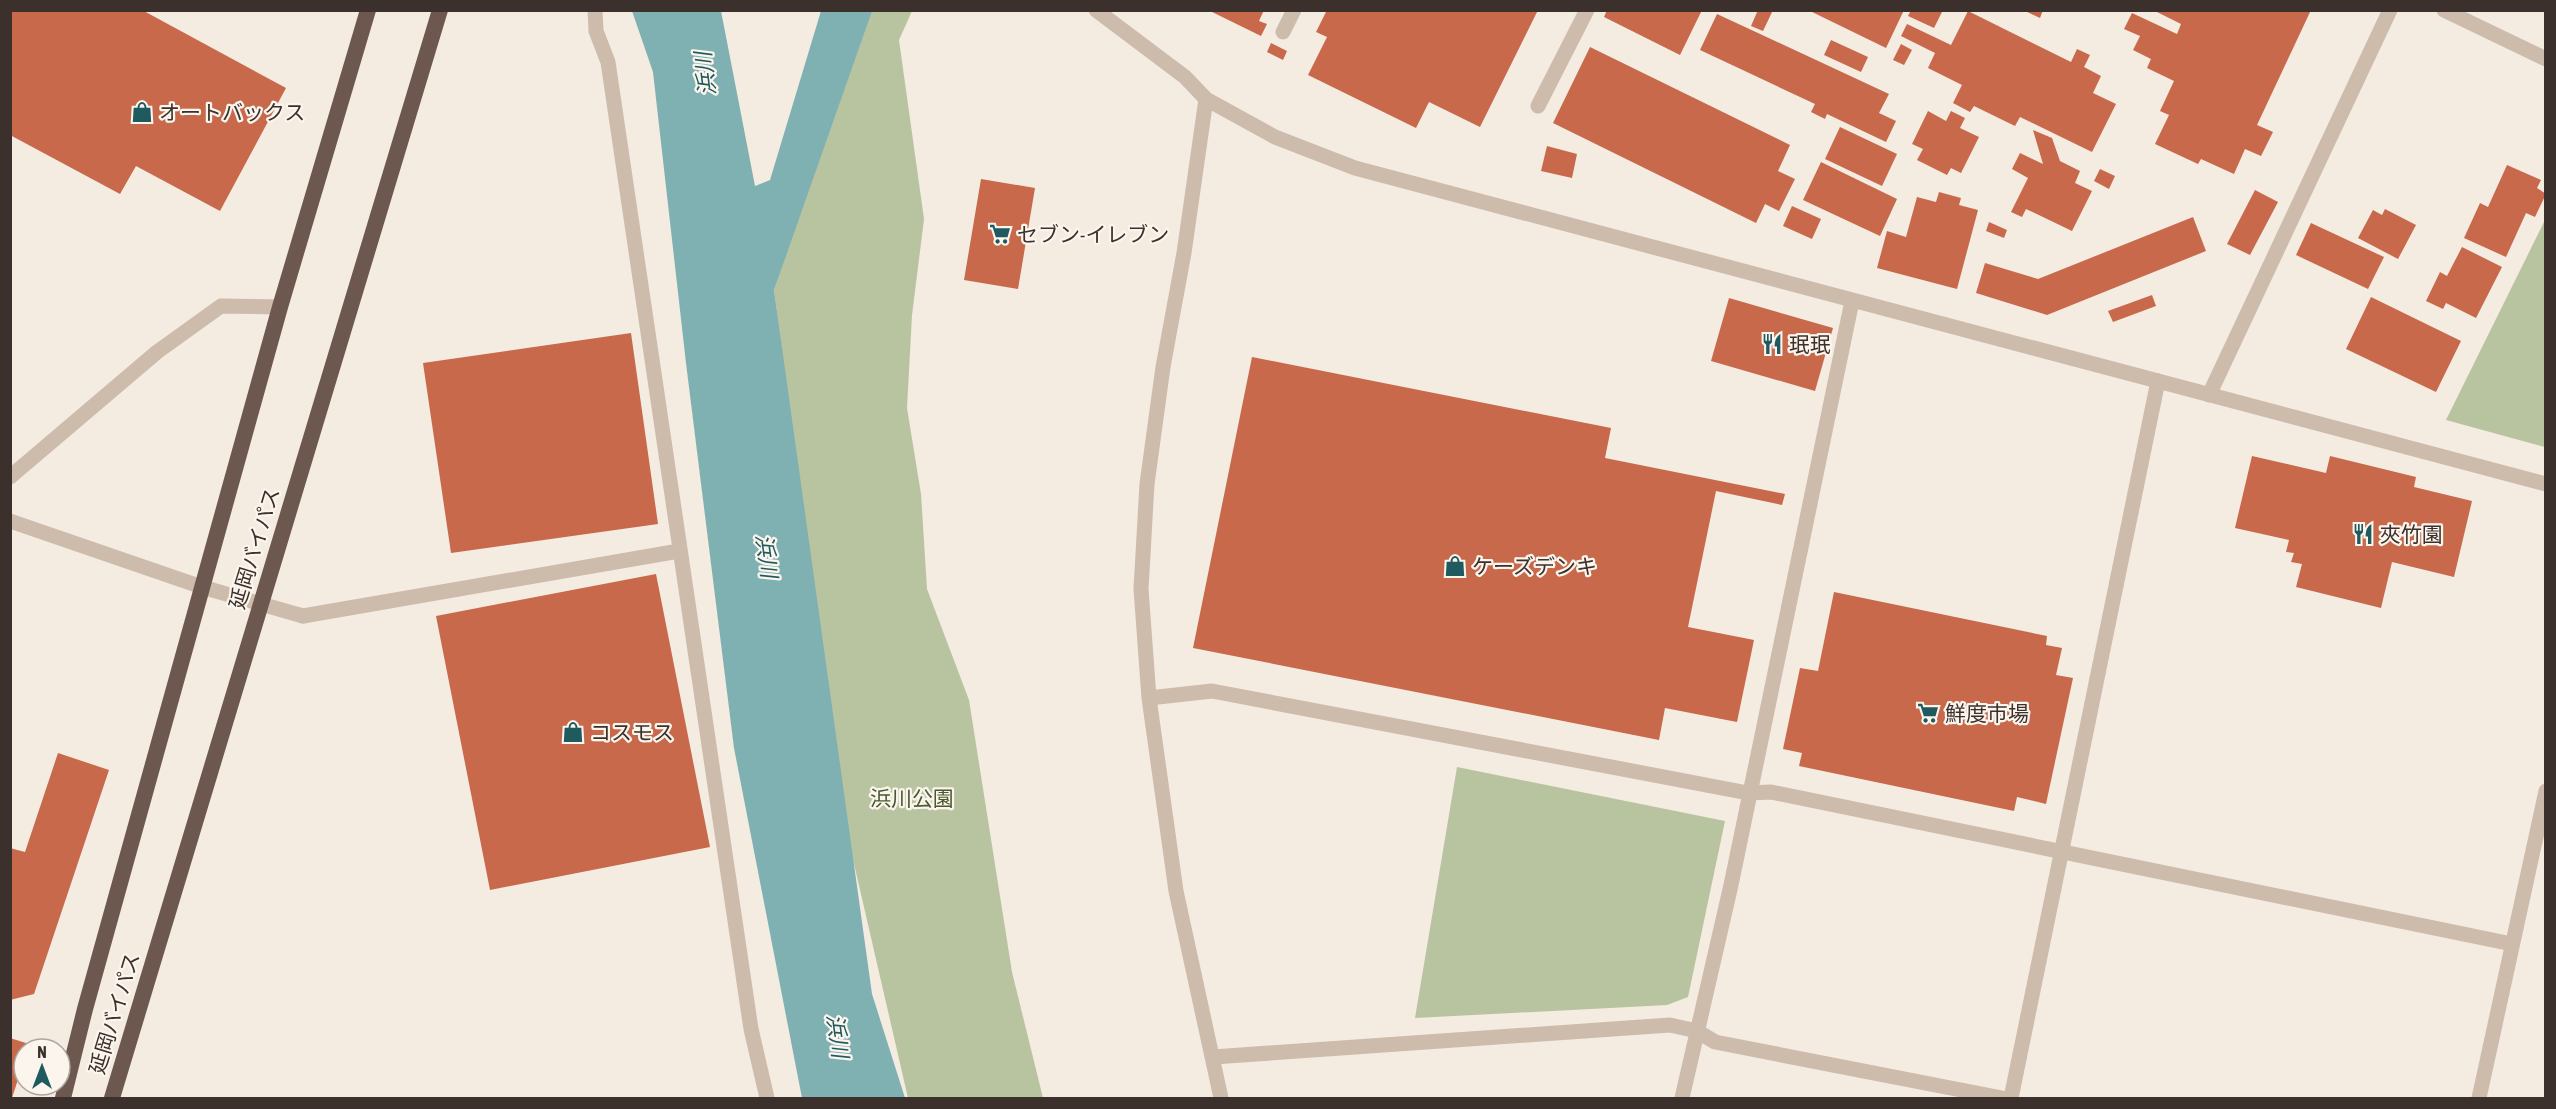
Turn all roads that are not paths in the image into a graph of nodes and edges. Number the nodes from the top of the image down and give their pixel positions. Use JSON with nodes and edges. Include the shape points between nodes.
{"nodes":[{"id":1,"x":368,"y":10,"type":"edge"},
{"id":2,"x":440,"y":10,"type":"edge"},
{"id":3,"x":595,"y":10,"type":"edge"},
{"id":4,"x":1096,"y":10,"type":"edge"},
{"id":5,"x":1294,"y":10,"type":"edge"},
{"id":6,"x":1587,"y":10,"type":"edge"},
{"id":7,"x":2390,"y":10,"type":"edge"},
{"id":8,"x":2444,"y":10,"type":"edge"},
{"id":9,"x":1283,"y":32,"type":"dead end"},
{"id":10,"x":2546,"y":59,"type":"edge"},
{"id":11,"x":1206,"y":99,"type":"junction"},
{"id":12,"x":1538,"y":106,"type":"dead end"},
{"id":13,"x":1852,"y":301,"type":"junction"},
{"id":14,"x":280,"y":307,"type":"junction"},
{"id":15,"x":2158,"y":381,"type":"junction"},
{"id":16,"x":2209,"y":394,"type":"junction"},
{"id":17,"x":10,"y":477,"type":"edge"},
{"id":18,"x":2546,"y":484,"type":"edge"},
{"id":19,"x":10,"y":521,"type":"edge"},
{"id":20,"x":679,"y":551,"type":"junction"},
{"id":21,"x":202,"y":588,"type":"junction"},
{"id":22,"x":260,"y":604,"type":"junction"},
{"id":23,"x":1149,"y":698,"type":"junction"},
{"id":24,"x":2546,"y":791,"type":"edge"},
{"id":25,"x":1748,"y":793,"type":"junction"},
{"id":26,"x":2062,"y":852,"type":"junction"},
{"id":27,"x":2512,"y":944,"type":"junction"},
{"id":28,"x":1696,"y":1031,"type":"junction"},
{"id":29,"x":1213,"y":1057,"type":"junction"},
{"id":30,"x":63,"y":1098,"type":"edge"},
{"id":31,"x":112,"y":1098,"type":"edge"},
{"id":32,"x":766,"y":1098,"type":"edge"},
{"id":33,"x":1221,"y":1098,"type":"edge"},
{"id":34,"x":1682,"y":1098,"type":"edge"},
{"id":35,"x":2002,"y":1098,"type":"edge"},
{"id":36,"x":2011,"y":1098,"type":"edge"},
{"id":37,"x":2479,"y":1098,"type":"edge"}],
"edges":[{"from":1,"to":14,"type":"highway","name":"延岡バイパス"},
{"from":2,"to":22,"type":"highway","name":"延岡バイパス"},
{"from":3,"to":20,"type":"street","via":[[609,73]]},
{"from":4,"to":11,"type":"street","via":[[1185,77]]},
{"from":5,"to":9,"type":"street"},
{"from":6,"to":12,"type":"street"},
{"from":7,"to":16,"type":"street"},
{"from":8,"to":10,"type":"street"},
{"from":11,"to":13,"type":"street","via":[[1275,137],[1355,168]]},
{"from":11,"to":23,"type":"street","via":[[1147,484],[1141,589]]},
{"from":13,"to":15,"type":"street"},
{"from":13,"to":25,"type":"street"},
{"from":14,"to":17,"type":"street","via":[[220,306],[157,352]]},
{"from":14,"to":21,"type":"highway","name":"延岡バイパス"},
{"from":15,"to":16,"type":"street"},
{"from":15,"to":26,"type":"street"},
{"from":16,"to":18,"type":"street"},
{"from":19,"to":21,"type":"street"},
{"from":20,"to":22,"type":"street","via":[[303,616]]},
{"from":20,"to":32,"type":"street","via":[[751,1029]]},
{"from":21,"to":22,"type":"street"},
{"from":21,"to":30,"type":"highway","name":"延岡バイパス"},
{"from":22,"to":31,"type":"highway","name":"延岡バイパス"},
{"from":23,"to":25,"type":"street","via":[[1212,691]]},
{"from":23,"to":29,"type":"street","via":[[1176,891]]},
{"from":24,"to":27,"type":"street"},
{"from":25,"to":26,"type":"street","via":[[1771,792]]},
{"from":25,"to":28,"type":"street","via":[[1731,885]]},
{"from":26,"to":27,"type":"street"},
{"from":26,"to":36,"type":"street"},
{"from":27,"to":37,"type":"street"},
{"from":28,"to":29,"type":"street","via":[[1670,1025]]},
{"from":28,"to":34,"type":"street"},
{"from":28,"to":35,"type":"street","via":[[1715,1042]]},
{"from":29,"to":33,"type":"street"}]}
